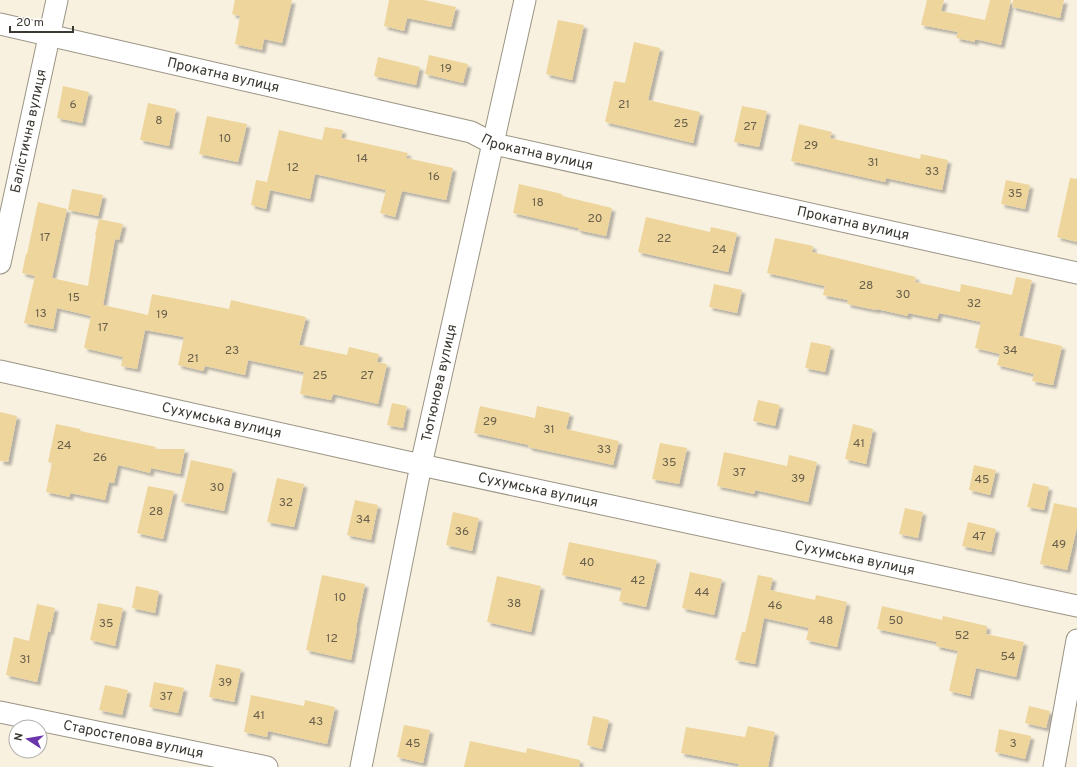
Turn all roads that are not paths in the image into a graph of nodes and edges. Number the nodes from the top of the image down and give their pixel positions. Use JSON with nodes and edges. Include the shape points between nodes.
{"nodes":[{"id":1,"x":57,"y":0,"type":"edge"},
{"id":2,"x":525,"y":0,"type":"edge"},
{"id":3,"x":0,"y":24,"type":"edge"},
{"id":4,"x":50,"y":35,"type":"junction"},
{"id":5,"x":494,"y":144,"type":"junction"},
{"id":6,"x":0,"y":263,"type":"edge"},
{"id":7,"x":1077,"y":273,"type":"edge"},
{"id":8,"x":0,"y":371,"type":"edge"},
{"id":9,"x":421,"y":465,"type":"junction"},
{"id":10,"x":1077,"y":606,"type":"edge"},
{"id":11,"x":1077,"y":640,"type":"edge"},
{"id":12,"x":0,"y":712,"type":"edge"},
{"id":13,"x":267,"y":767,"type":"edge"},
{"id":14,"x":361,"y":767,"type":"edge"},
{"id":15,"x":1054,"y":767,"type":"edge"}],
"edges":[{"from":1,"to":4,"type":"street","name":"Балістична вулиця"},
{"from":2,"to":5,"type":"street","name":"Тютюнова вулиця"},
{"from":3,"to":4,"type":"street","name":"Прокатна вулиця"},
{"from":4,"to":5,"type":"street","name":"Прокатна вулиця","via":[[471,132]]},
{"from":4,"to":6,"type":"street","name":"Балістична вулиця"},
{"from":5,"to":7,"type":"street","name":"Прокатна вулиця"},
{"from":5,"to":9,"type":"street","name":"Тютюнова вулиця"},
{"from":8,"to":9,"type":"street","name":"Сухумська вулиця"},
{"from":9,"to":10,"type":"street","name":"Сухумська вулиця"},
{"from":9,"to":14,"type":"street","name":"Тютюнова вулиця"},
{"from":11,"to":15,"type":"street"},
{"from":12,"to":13,"type":"street","name":"Старостепова вулиця"}]}
